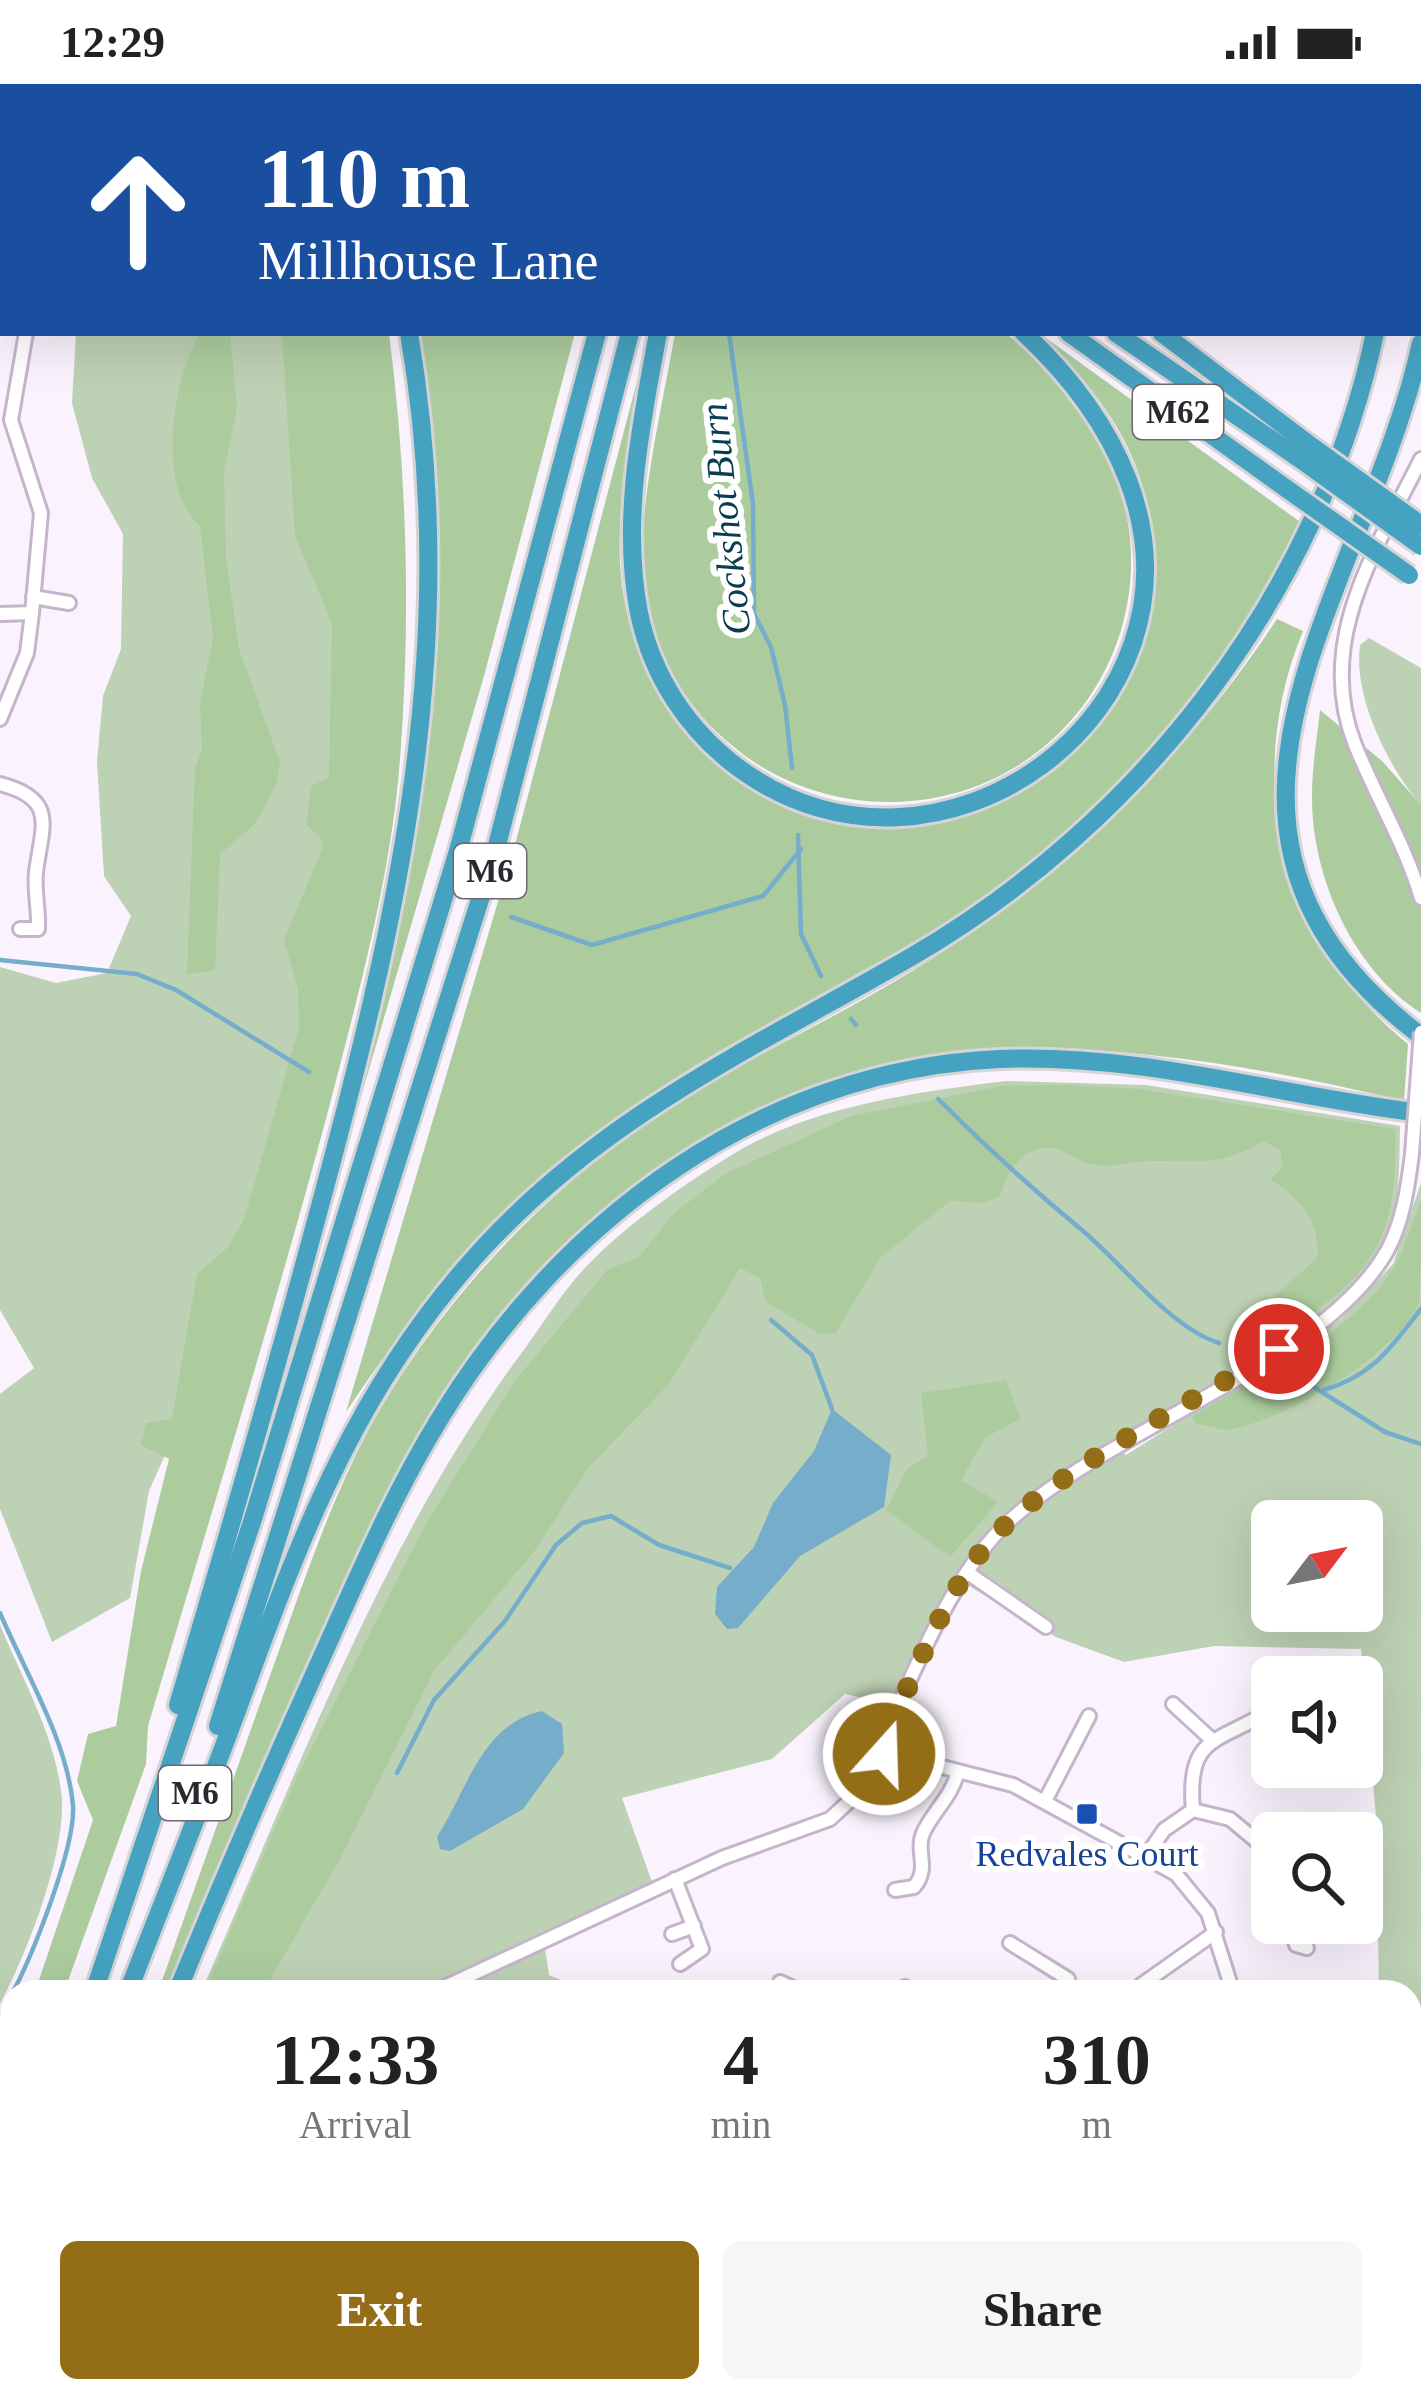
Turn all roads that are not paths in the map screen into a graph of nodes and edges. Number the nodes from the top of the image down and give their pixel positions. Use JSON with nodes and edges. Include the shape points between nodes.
{"nodes":[{"id":1,"x":25,"y":336,"type":"edge"},
{"id":2,"x":409,"y":336,"type":"edge"},
{"id":3,"x":596,"y":336,"type":"edge"},
{"id":4,"x":629,"y":336,"type":"edge"},
{"id":5,"x":658,"y":336,"type":"edge"},
{"id":6,"x":1027,"y":336,"type":"edge"},
{"id":7,"x":1073,"y":336,"type":"edge"},
{"id":8,"x":1121,"y":336,"type":"edge"},
{"id":9,"x":1166,"y":336,"type":"edge"},
{"id":10,"x":1374,"y":336,"type":"edge"},
{"id":11,"x":1421,"y":343,"type":"edge"},
{"id":12,"x":6,"y":411,"type":"edge"},
{"id":13,"x":1304,"y":451,"type":"junction"},
{"id":14,"x":1421,"y":459,"type":"edge"},
{"id":15,"x":1421,"y":525,"type":"edge"},
{"id":16,"x":1421,"y":546,"type":"edge"},
{"id":17,"x":1415,"y":579,"type":"edge"},
{"id":18,"x":33,"y":597,"type":"junction"},
{"id":19,"x":69,"y":603,"type":"dead end"},
{"id":20,"x":0,"y":614,"type":"edge"},
{"id":21,"x":32,"y":614,"type":"junction"},
{"id":22,"x":0,"y":719,"type":"edge"},
{"id":23,"x":0,"y":784,"type":"edge"},
{"id":24,"x":36,"y":874,"type":"junction"},
{"id":25,"x":54,"y":876,"type":"dead end"},
{"id":26,"x":1421,"y":898,"type":"edge"},
{"id":27,"x":20,"y":929,"type":"dead end"},
{"id":28,"x":1421,"y":1034,"type":"edge"},
{"id":29,"x":1421,"y":1113,"type":"edge"},
{"id":30,"x":968,"y":1573,"type":"junction"},
{"id":31,"x":1046,"y":1627,"type":"dead end"},
{"id":32,"x":1173,"y":1704,"type":"dead end"},
{"id":33,"x":1089,"y":1716,"type":"dead end"},
{"id":34,"x":1251,"y":1719,"type":"edge"},
{"id":35,"x":1211,"y":1738,"type":"junction"},
{"id":36,"x":879,"y":1751,"type":"junction"},
{"id":37,"x":958,"y":1771,"type":"junction"},
{"id":38,"x":1045,"y":1801,"type":"junction"},
{"id":39,"x":1193,"y":1810,"type":"junction"},
{"id":40,"x":1251,"y":1836,"type":"edge"},
{"id":41,"x":1147,"y":1855,"type":"junction"},
{"id":42,"x":675,"y":1879,"type":"junction"},
{"id":43,"x":895,"y":1890,"type":"dead end"},
{"id":44,"x":694,"y":1926,"type":"junction"},
{"id":45,"x":1216,"y":1932,"type":"junction"},
{"id":46,"x":672,"y":1934,"type":"dead end"},
{"id":47,"x":1010,"y":1942,"type":"dead end"},
{"id":48,"x":1296,"y":1944,"type":"edge"},
{"id":49,"x":1307,"y":1948,"type":"dead end"},
{"id":50,"x":680,"y":1964,"type":"dead end"},
{"id":51,"x":98,"y":1980,"type":"edge"},
{"id":52,"x":98,"y":1980,"type":"edge"},
{"id":53,"x":132,"y":1980,"type":"edge"},
{"id":54,"x":133,"y":1980,"type":"edge"},
{"id":55,"x":182,"y":1980,"type":"edge"},
{"id":56,"x":460,"y":1980,"type":"edge"},
{"id":57,"x":1068,"y":1980,"type":"edge"},
{"id":58,"x":1149,"y":1980,"type":"edge"},
{"id":59,"x":1230,"y":1980,"type":"edge"}],
"edges":[{"from":1,"to":12,"type":"street"},
{"from":2,"to":51,"type":"highway","via":[[428,505],[425,650],[417,780],[395,915],[255,1445]]},
{"from":3,"to":52,"type":"highway","number":"M6","via":[[452,873],[252,1522]]},
{"from":4,"to":53,"type":"highway","number":"M6","via":[[496,849],[283,1532]]},
{"from":5,"to":6,"type":"highway","via":[[631,528],[647,645],[677,705],[726,759],[790,799],[864,819],[958,810],[1027,778],[1095,714],[1128,650],[1143,561],[1130,482],[1083,397]]},
{"from":7,"to":17,"type":"highway","number":"M62","bridge":true},
{"from":8,"to":13,"type":"highway","number":"M62"},
{"from":9,"to":13,"type":"highway"},
{"from":10,"to":54,"type":"highway","via":[[1301,544],[1219,680],[1152,763],[1065,848],[962,926],[629,1120],[527,1202],[440,1299],[370,1396],[314,1503]]},
{"from":11,"to":28,"type":"highway","via":[[1382,474],[1308,652],[1288,738],[1285,806],[1304,884],[1343,963],[1384,1009]]},
{"from":12,"to":18,"type":"street","via":[[41,513]]},
{"from":13,"to":15,"type":"highway","bridge":true},
{"from":13,"to":16,"type":"highway","number":"M62","bridge":true},
{"from":14,"to":26,"type":"street","via":[[1350,610],[1340,676],[1346,722]]},
{"from":18,"to":19,"type":"street"},
{"from":18,"to":21,"type":"street"},
{"from":20,"to":21,"type":"street"},
{"from":21,"to":22,"type":"street","via":[[27,653]]},
{"from":23,"to":24,"type":"street","via":[[30,795],[43,815]]},
{"from":24,"to":25,"type":"street"},
{"from":24,"to":27,"type":"street","via":[[38,928]]},
{"from":28,"to":30,"type":"street","bridge":true,"via":[[1412,1154],[1388,1249],[1355,1293],[1024,1508]]},
{"from":29,"to":55,"type":"highway","via":[[1131,1063],[995,1060],[916,1070],[796,1104],[648,1185],[557,1263],[442,1416],[340,1618]]},
{"from":30,"to":31,"type":"street"},
{"from":30,"to":36,"type":"street"},
{"from":32,"to":35,"type":"street"},
{"from":33,"to":38,"type":"street"},
{"from":34,"to":35,"type":"street"},
{"from":35,"to":39,"type":"street","via":[[1192,1766]]},
{"from":36,"to":37,"type":"street"},
{"from":36,"to":42,"type":"street","via":[[858,1793],[830,1819]]},
{"from":37,"to":38,"type":"street"},
{"from":37,"to":43,"type":"street","via":[[924,1831],[922,1877]]},
{"from":38,"to":41,"type":"street"},
{"from":39,"to":40,"type":"street","via":[[1230,1819]]},
{"from":39,"to":41,"type":"street"},
{"from":41,"to":45,"type":"street","via":[[1196,1893]]},
{"from":42,"to":44,"type":"street"},
{"from":42,"to":56,"type":"street"},
{"from":44,"to":46,"type":"street"},
{"from":44,"to":50,"type":"street","via":[[702,1949]]},
{"from":45,"to":58,"type":"street"},
{"from":45,"to":59,"type":"street"},
{"from":47,"to":57,"type":"street"},
{"from":48,"to":49,"type":"street"}]}
